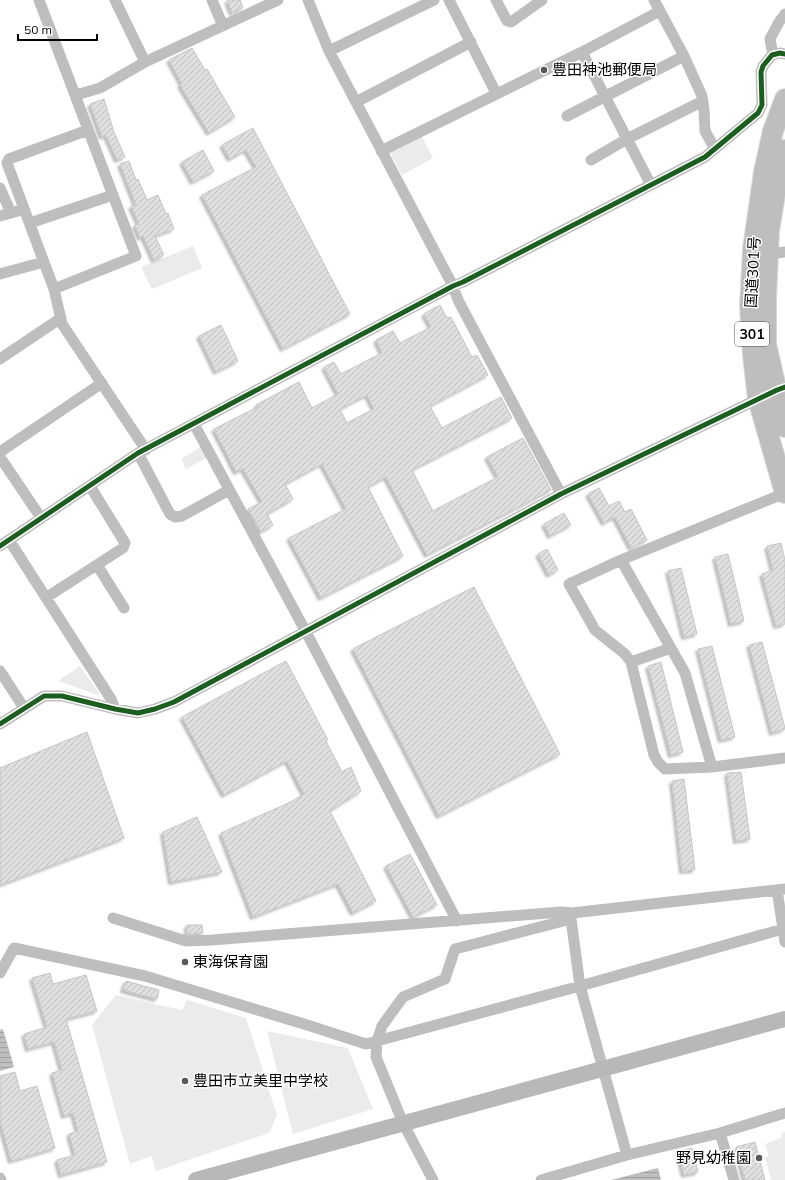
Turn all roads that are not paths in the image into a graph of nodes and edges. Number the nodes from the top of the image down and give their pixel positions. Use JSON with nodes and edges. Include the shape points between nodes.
{"nodes":[{"id":1,"x":39,"y":0,"type":"edge"},
{"id":2,"x":115,"y":0,"type":"edge"},
{"id":3,"x":212,"y":0,"type":"edge"},
{"id":4,"x":278,"y":0,"type":"edge"},
{"id":5,"x":308,"y":0,"type":"edge"},
{"id":6,"x":434,"y":0,"type":"edge"},
{"id":7,"x":449,"y":0,"type":"edge"},
{"id":8,"x":496,"y":0,"type":"edge"},
{"id":9,"x":542,"y":0,"type":"edge"},
{"id":10,"x":654,"y":0,"type":"edge"},
{"id":11,"x":660,"y":11,"type":"junction"},
{"id":12,"x":785,"y":14,"type":"edge"},
{"id":13,"x":223,"y":26,"type":"junction"},
{"id":14,"x":780,"y":30,"type":"edge"},
{"id":15,"x":470,"y":42,"type":"junction"},
{"id":16,"x":329,"y":51,"type":"junction"},
{"id":17,"x":582,"y":52,"type":"junction"},
{"id":18,"x":785,"y":54,"type":"edge"},
{"id":19,"x":773,"y":55,"type":"junction"},
{"id":20,"x":684,"y":56,"type":"junction"},
{"id":21,"x":145,"y":62,"type":"junction"},
{"id":22,"x":496,"y":93,"type":"junction"},
{"id":23,"x":76,"y":95,"type":"junction"},
{"id":24,"x":605,"y":96,"type":"junction"},
{"id":25,"x":785,"y":99,"type":"edge"},
{"id":26,"x":703,"y":101,"type":"junction"},
{"id":27,"x":356,"y":102,"type":"junction"},
{"id":28,"x":567,"y":116,"type":"dead end"},
{"id":29,"x":88,"y":130,"type":"junction"},
{"id":30,"x":627,"y":139,"type":"junction"},
{"id":31,"x":715,"y":149,"type":"junction"},
{"id":32,"x":785,"y":150,"type":"edge"},
{"id":33,"x":381,"y":151,"type":"junction"},
{"id":34,"x":590,"y":160,"type":"dead end"},
{"id":35,"x":781,"y":176,"type":"edge"},
{"id":36,"x":651,"y":185,"type":"junction"},
{"id":37,"x":0,"y":188,"type":"edge"},
{"id":38,"x":112,"y":195,"type":"junction"},
{"id":39,"x":24,"y":209,"type":"junction"},
{"id":40,"x":5,"y":214,"type":"edge"},
{"id":41,"x":30,"y":223,"type":"junction"},
{"id":42,"x":776,"y":253,"type":"edge"},
{"id":43,"x":44,"y":262,"type":"junction"},
{"id":44,"x":0,"y":274,"type":"edge"},
{"id":45,"x":453,"y":286,"type":"junction"},
{"id":46,"x":54,"y":289,"type":"junction"},
{"id":47,"x":61,"y":318,"type":"junction"},
{"id":48,"x":0,"y":359,"type":"edge"},
{"id":49,"x":102,"y":382,"type":"junction"},
{"id":50,"x":781,"y":388,"type":"edge"},
{"id":51,"x":758,"y":399,"type":"junction"},
{"id":52,"x":194,"y":424,"type":"junction"},
{"id":53,"x":785,"y":427,"type":"edge"},
{"id":54,"x":142,"y":451,"type":"junction"},
{"id":55,"x":0,"y":452,"type":"edge"},
{"id":56,"x":0,"y":457,"type":"edge"},
{"id":57,"x":90,"y":486,"type":"junction"},
{"id":58,"x":229,"y":490,"type":"junction"},
{"id":59,"x":785,"y":493,"type":"edge"},
{"id":60,"x":561,"y":494,"type":"junction"},
{"id":61,"x":42,"y":518,"type":"junction"},
{"id":62,"x":5,"y":543,"type":"edge"},
{"id":63,"x":621,"y":560,"type":"junction"},
{"id":64,"x":97,"y":565,"type":"junction"},
{"id":65,"x":47,"y":597,"type":"junction"},
{"id":66,"x":124,"y":608,"type":"dead end"},
{"id":67,"x":306,"y":632,"type":"junction"},
{"id":68,"x":671,"y":648,"type":"junction"},
{"id":69,"x":632,"y":662,"type":"junction"},
{"id":70,"x":0,"y":671,"type":"edge"},
{"id":71,"x":24,"y":708,"type":"junction"},
{"id":72,"x":114,"y":709,"type":"junction"},
{"id":73,"x":0,"y":724,"type":"edge"},
{"id":74,"x":785,"y":758,"type":"edge"},
{"id":75,"x":712,"y":767,"type":"junction"},
{"id":76,"x":781,"y":890,"type":"edge"},
{"id":77,"x":572,"y":916,"type":"junction"},
{"id":78,"x":113,"y":918,"type":"dead end"},
{"id":79,"x":457,"y":921,"type":"junction"},
{"id":80,"x":783,"y":929,"type":"junction"},
{"id":81,"x":785,"y":942,"type":"edge"},
{"id":82,"x":0,"y":974,"type":"edge"},
{"id":83,"x":580,"y":986,"type":"junction"},
{"id":84,"x":785,"y":1019,"type":"edge"},
{"id":85,"x":377,"y":1040,"type":"junction"},
{"id":86,"x":603,"y":1069,"type":"junction"},
{"id":87,"x":785,"y":1113,"type":"edge"},
{"id":88,"x":403,"y":1123,"type":"junction"},
{"id":89,"x":720,"y":1133,"type":"junction"},
{"id":90,"x":627,"y":1155,"type":"junction"},
{"id":91,"x":199,"y":1180,"type":"edge"},
{"id":92,"x":434,"y":1180,"type":"edge"},
{"id":93,"x":541,"y":1180,"type":"edge"},
{"id":94,"x":734,"y":1180,"type":"edge"}],
"edges":[{"from":1,"to":23,"type":"street"},
{"from":2,"to":21,"type":"street"},
{"from":3,"to":13,"type":"street"},
{"from":4,"to":13,"type":"street"},
{"from":5,"to":16,"type":"street"},
{"from":6,"to":16,"type":"street"},
{"from":7,"to":15,"type":"street"},
{"from":8,"to":9,"type":"street","via":[[507,21],[511,22]]},
{"from":10,"to":11,"type":"street"},
{"from":11,"to":17,"type":"street"},
{"from":11,"to":20,"type":"street"},
{"from":12,"to":14,"type":"street"},
{"from":13,"to":21,"type":"street"},
{"from":14,"to":19,"type":"street","via":[[770,39]]},
{"from":15,"to":22,"type":"street"},
{"from":15,"to":27,"type":"street"},
{"from":16,"to":27,"type":"street"},
{"from":17,"to":22,"type":"street"},
{"from":17,"to":24,"type":"street"},
{"from":18,"to":19,"type":"street"},
{"from":19,"to":31,"type":"street","via":[[762,66],[762,105],[758,113]]},
{"from":20,"to":24,"type":"street"},
{"from":20,"to":26,"type":"street"},
{"from":21,"to":23,"type":"street","via":[[100,88]]},
{"from":22,"to":33,"type":"street"},
{"from":23,"to":29,"type":"street"},
{"from":24,"to":28,"type":"street"},
{"from":24,"to":30,"type":"street"},
{"from":25,"to":51,"type":"highway","name":"国道301号","number":"301","via":[[773,131],[764,172],[753,249],[750,306]]},
{"from":26,"to":30,"type":"street"},
{"from":26,"to":31,"type":"street","via":[[705,131]]},
{"from":27,"to":33,"type":"street"},
{"from":29,"to":38,"type":"street"},
{"from":29,"to":39,"type":"street","via":[[10,159],[7,163]]},
{"from":30,"to":34,"type":"street"},
{"from":30,"to":36,"type":"street"},
{"from":31,"to":36,"type":"street","via":[[705,157]]},
{"from":32,"to":35,"type":"highway","name":"国道301号","number":"301"},
{"from":33,"to":45,"type":"street"},
{"from":35,"to":42,"type":"highway","name":"国道301号","number":"301","via":[[769,231]]},
{"from":36,"to":45,"type":"street"},
{"from":37,"to":40,"type":"street"},
{"from":38,"to":41,"type":"street"},
{"from":38,"to":46,"type":"street","via":[[136,256]]},
{"from":39,"to":40,"type":"street"},
{"from":39,"to":41,"type":"street"},
{"from":41,"to":43,"type":"street"},
{"from":42,"to":50,"type":"highway","name":"国道301号","number":"301","via":[[766,300],[766,344]]},
{"from":43,"to":44,"type":"street"},
{"from":43,"to":46,"type":"street"},
{"from":45,"to":52,"type":"street"},
{"from":45,"to":60,"type":"street","via":[[458,300]]},
{"from":46,"to":47,"type":"street"},
{"from":47,"to":48,"type":"street"},
{"from":47,"to":49,"type":"street","via":[[62,324]]},
{"from":49,"to":54,"type":"street"},
{"from":49,"to":55,"type":"street"},
{"from":50,"to":51,"type":"street"},
{"from":50,"to":53,"type":"highway","name":"国道301号","number":"301"},
{"from":51,"to":59,"type":"highway","name":"国道301号","number":"301"},
{"from":51,"to":60,"type":"street"},
{"from":52,"to":54,"type":"street"},
{"from":52,"to":58,"type":"street"},
{"from":54,"to":57,"type":"street"},
{"from":54,"to":58,"type":"street","via":[[170,514],[175,517],[182,516]]},
{"from":56,"to":61,"type":"street"},
{"from":57,"to":61,"type":"street"},
{"from":57,"to":64,"type":"street","via":[[124,543],[123,548]]},
{"from":58,"to":67,"type":"street"},
{"from":59,"to":63,"type":"street"},
{"from":60,"to":67,"type":"street"},
{"from":61,"to":62,"type":"street"},
{"from":62,"to":65,"type":"street"},
{"from":63,"to":68,"type":"street"},
{"from":63,"to":69,"type":"street","via":[[569,584],[595,630]]},
{"from":64,"to":65,"type":"street"},
{"from":64,"to":66,"type":"street"},
{"from":65,"to":72,"type":"street","via":[[111,699]]},
{"from":67,"to":72,"type":"street","via":[[174,702],[138,712]]},
{"from":67,"to":79,"type":"street"},
{"from":68,"to":69,"type":"street"},
{"from":68,"to":75,"type":"street","via":[[685,673]]},
{"from":69,"to":75,"type":"street","via":[[654,755],[658,762],[665,769]]},
{"from":70,"to":71,"type":"street"},
{"from":71,"to":72,"type":"street","via":[[44,696],[55,695]]},
{"from":71,"to":73,"type":"street"},
{"from":74,"to":75,"type":"street"},
{"from":76,"to":77,"type":"street"},
{"from":76,"to":80,"type":"street"},
{"from":77,"to":79,"type":"street","via":[[561,912]]},
{"from":77,"to":83,"type":"street"},
{"from":77,"to":85,"type":"street","via":[[456,949],[445,978],[403,997],[382,1026]]},
{"from":78,"to":79,"type":"street","via":[[186,941]]},
{"from":80,"to":81,"type":"street"},
{"from":80,"to":83,"type":"street"},
{"from":82,"to":85,"type":"street","via":[[14,948],[145,976],[366,1044]]},
{"from":83,"to":85,"type":"street"},
{"from":83,"to":86,"type":"street"},
{"from":84,"to":86,"type":"street"},
{"from":85,"to":88,"type":"street","via":[[376,1057]]},
{"from":86,"to":88,"type":"street"},
{"from":86,"to":90,"type":"street"},
{"from":87,"to":89,"type":"street"},
{"from":88,"to":91,"type":"street"},
{"from":88,"to":92,"type":"street"},
{"from":89,"to":90,"type":"street"},
{"from":89,"to":94,"type":"street"},
{"from":90,"to":93,"type":"street"}]}
